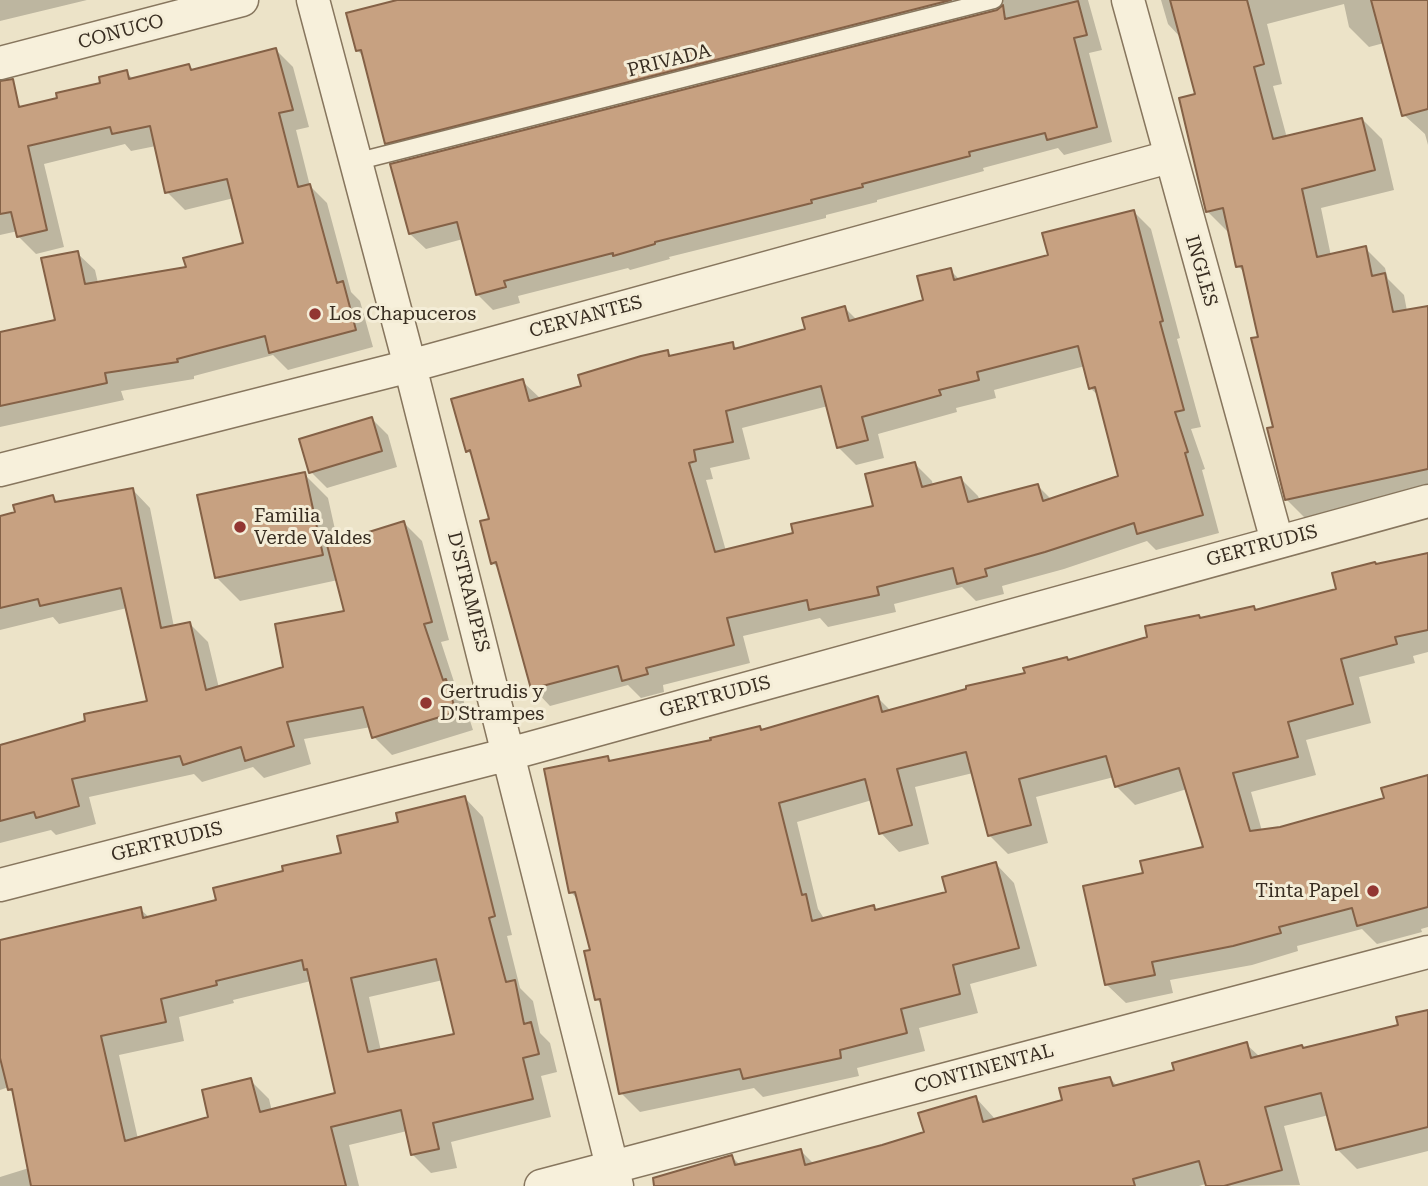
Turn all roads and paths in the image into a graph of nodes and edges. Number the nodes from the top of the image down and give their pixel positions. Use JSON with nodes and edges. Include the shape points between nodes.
{"nodes":[{"id":1,"x":242,"y":0,"type":"edge"},
{"id":2,"x":313,"y":0,"type":"edge"},
{"id":3,"x":994,"y":0,"type":"edge"},
{"id":4,"x":1128,"y":0,"type":"edge"},
{"id":5,"x":0,"y":63,"type":"edge"},
{"id":6,"x":1169,"y":156,"type":"junction"},
{"id":7,"x":355,"y":162,"type":"junction"},
{"id":8,"x":410,"y":366,"type":"junction"},
{"id":9,"x":0,"y":470,"type":"edge"},
{"id":10,"x":1428,"y":501,"type":"edge"},
{"id":11,"x":1278,"y":541,"type":"junction"},
{"id":12,"x":509,"y":754,"type":"junction"},
{"id":13,"x":0,"y":885,"type":"edge"},
{"id":14,"x":1428,"y":952,"type":"edge"},
{"id":15,"x":615,"y":1177,"type":"edge"},
{"id":16,"x":541,"y":1186,"type":"edge"}],
"edges":[{"from":1,"to":5,"type":"street","name":"CONUCO"},
{"from":2,"to":7,"type":"street","name":"D'STRAMPES"},
{"from":3,"to":7,"type":"lane","name":"PRIVADA"},
{"from":4,"to":6,"type":"street","name":"INGLES"},
{"from":6,"to":8,"type":"street","name":"CERVANTES"},
{"from":6,"to":11,"type":"street","name":"INGLES"},
{"from":7,"to":8,"type":"street","name":"D'STRAMPES"},
{"from":8,"to":9,"type":"street","name":"CERVANTES"},
{"from":8,"to":12,"type":"street","name":"D'STRAMPES"},
{"from":10,"to":11,"type":"street","name":"GERTRUDIS"},
{"from":11,"to":12,"type":"street","name":"GERTRUDIS"},
{"from":12,"to":13,"type":"street","name":"GERTRUDIS"},
{"from":12,"to":15,"type":"street","name":"D'STRAMPES"},
{"from":14,"to":15,"type":"street","name":"CONTINENTAL"},
{"from":15,"to":16,"type":"street","name":"CONTINENTAL"}]}
